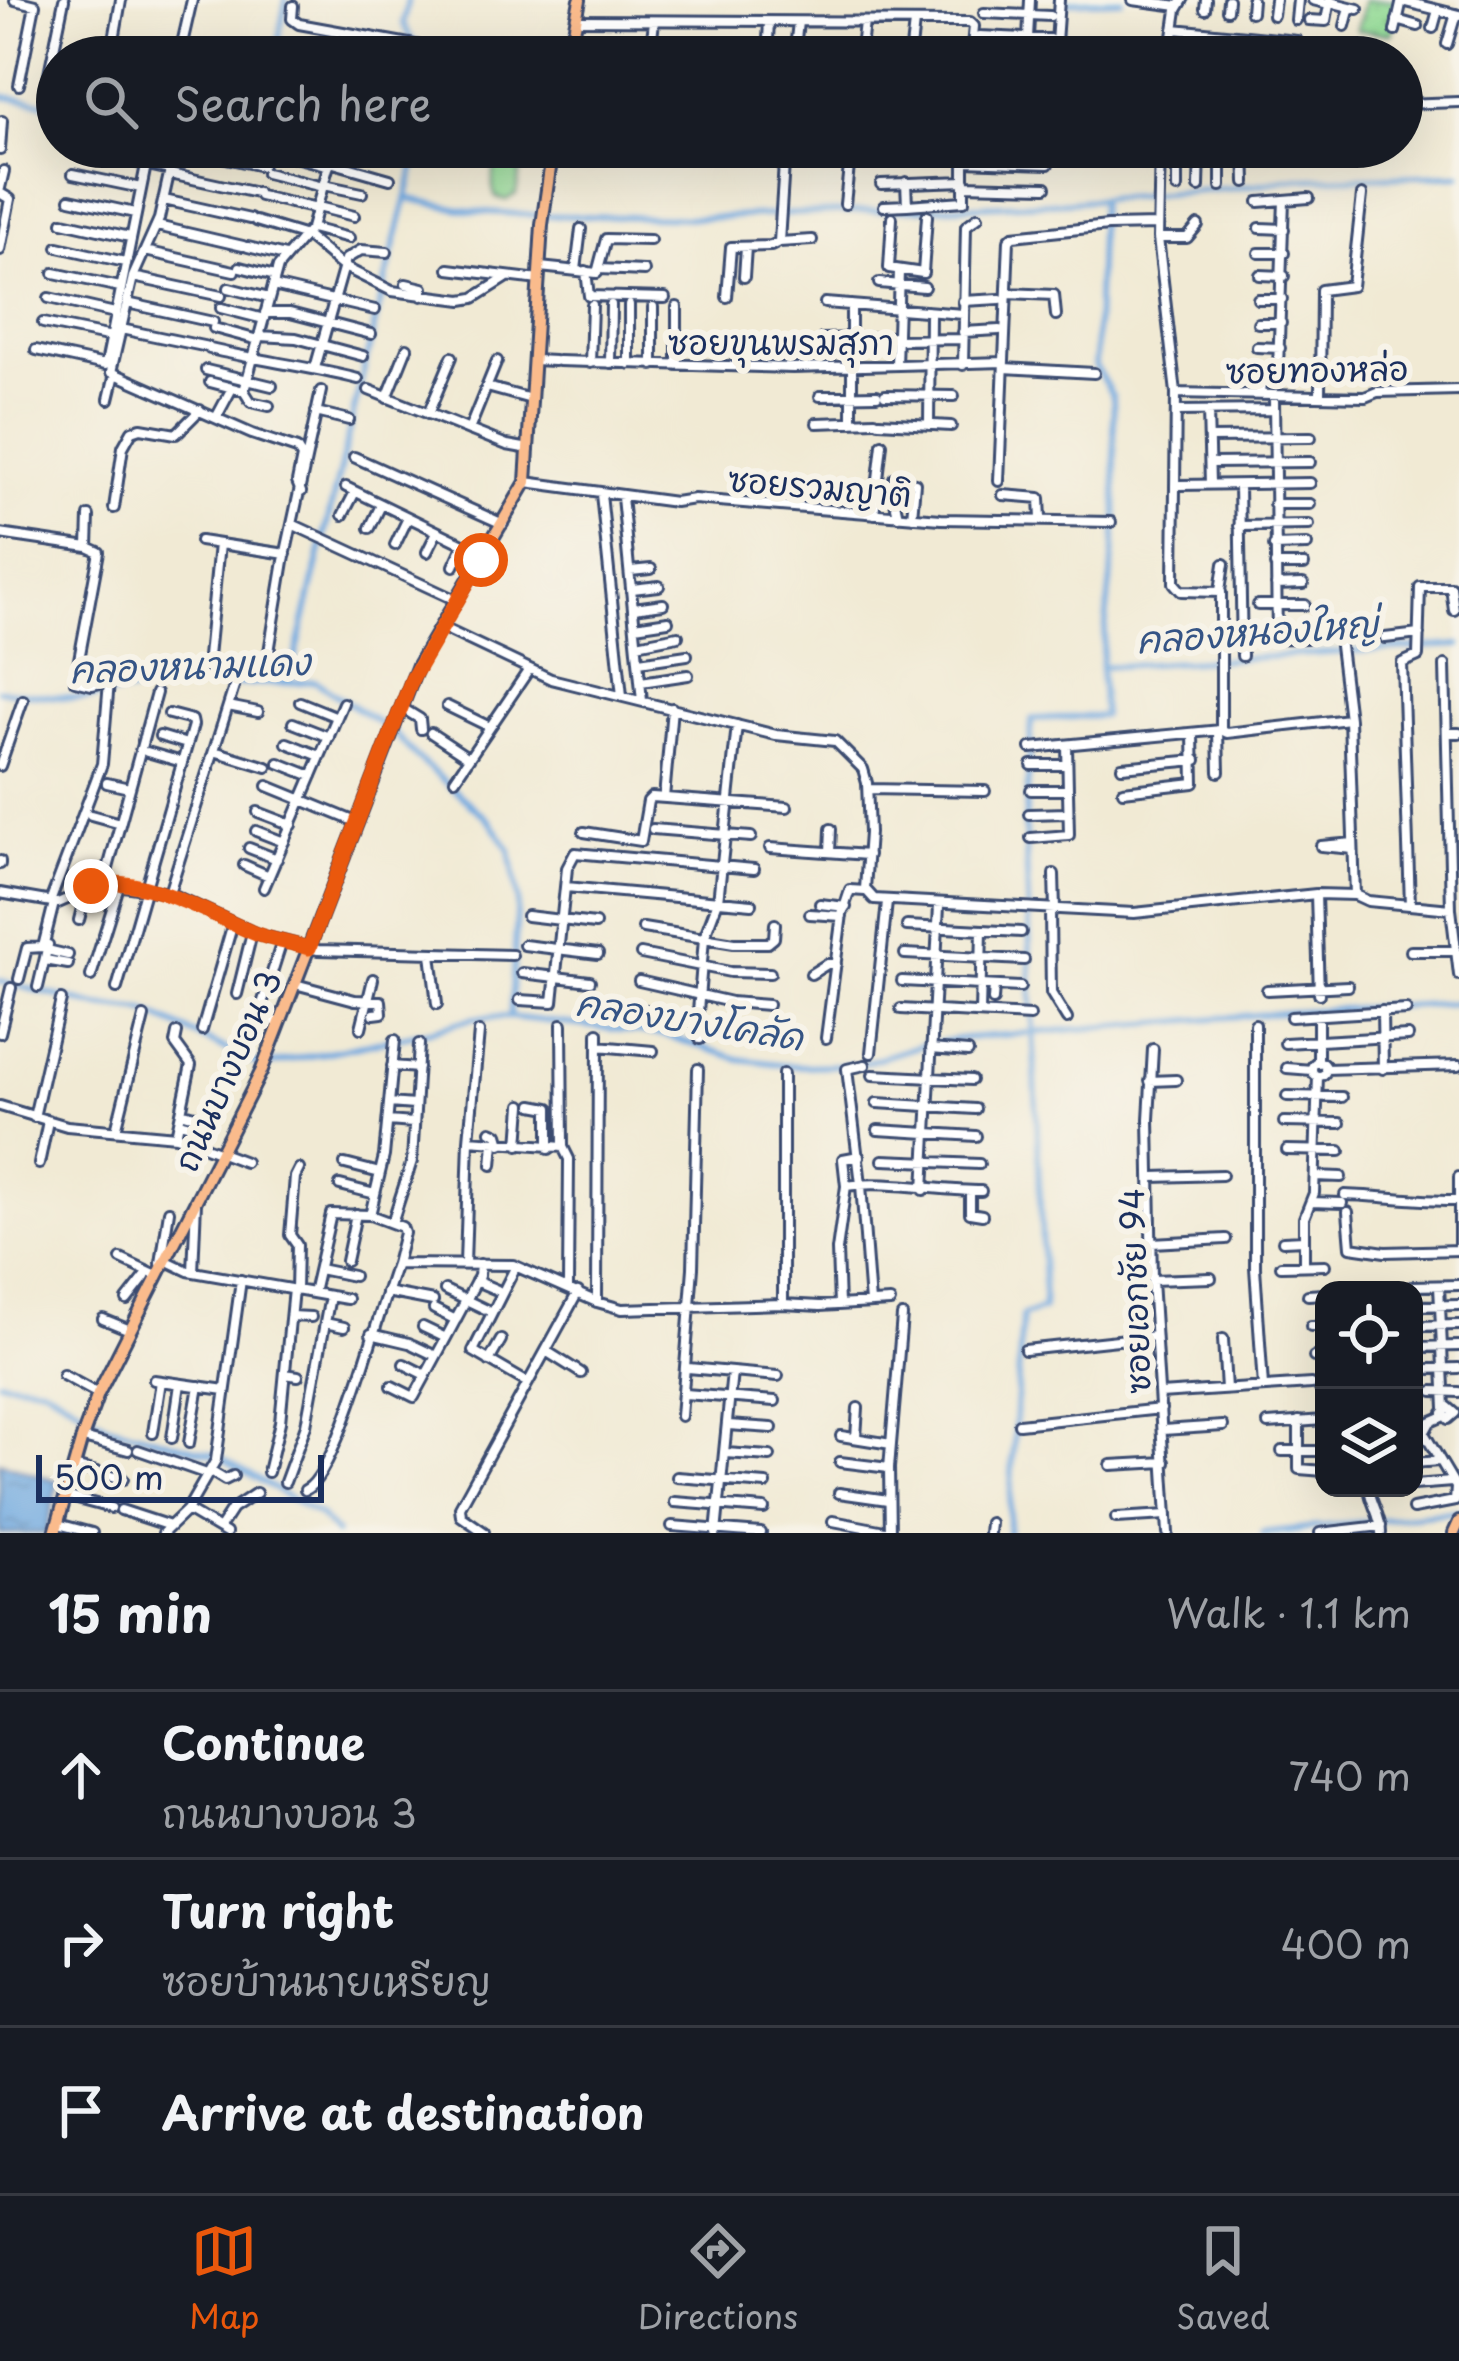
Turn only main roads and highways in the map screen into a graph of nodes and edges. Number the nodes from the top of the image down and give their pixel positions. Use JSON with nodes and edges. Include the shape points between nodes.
{"nodes":[{"id":1,"x":580,"y":0,"type":"edge"},
{"id":2,"x":574,"y":36,"type":"edge"},
{"id":3,"x":550,"y":168,"type":"edge"},
{"id":4,"x":56,"y":1528,"type":"edge"}],
"edges":[{"from":1,"to":2,"type":"main road"},
{"from":3,"to":4,"type":"main road","name":"ถนนบางบอน 3","via":[[526,482],[400,707],[261,1072],[141,1293],[88,1420]]}]}
